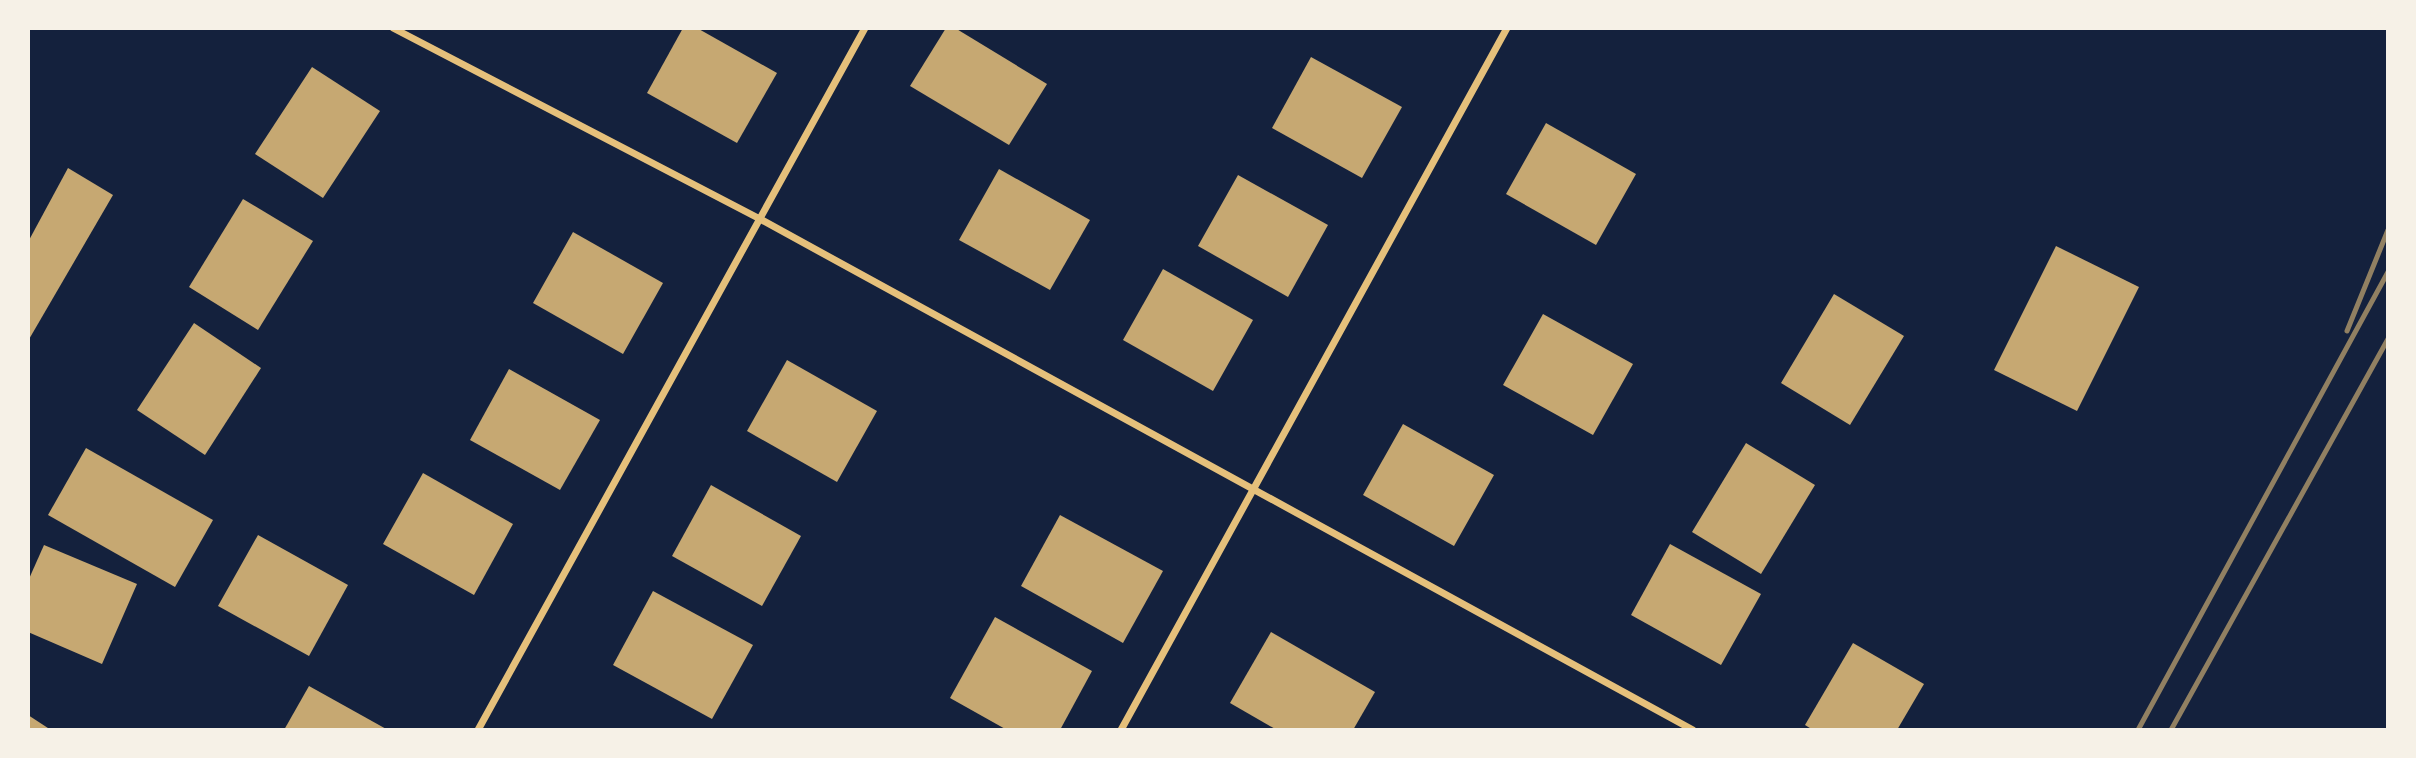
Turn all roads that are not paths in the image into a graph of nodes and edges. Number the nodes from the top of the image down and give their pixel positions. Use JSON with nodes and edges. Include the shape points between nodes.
{"nodes":[{"id":1,"x":393,"y":28,"type":"edge"},
{"id":2,"x":865,"y":28,"type":"edge"},
{"id":3,"x":1507,"y":28,"type":"edge"},
{"id":4,"x":760,"y":219,"type":"junction"},
{"id":5,"x":1254,"y":488,"type":"junction"},
{"id":6,"x":478,"y":730,"type":"edge"},
{"id":7,"x":1121,"y":730,"type":"edge"},
{"id":8,"x":1693,"y":730,"type":"edge"}],
"edges":[{"from":1,"to":4,"type":"street"},
{"from":2,"to":4,"type":"street"},
{"from":3,"to":5,"type":"street"},
{"from":4,"to":5,"type":"street"},
{"from":4,"to":6,"type":"street"},
{"from":5,"to":7,"type":"street"},
{"from":5,"to":8,"type":"street"}]}
